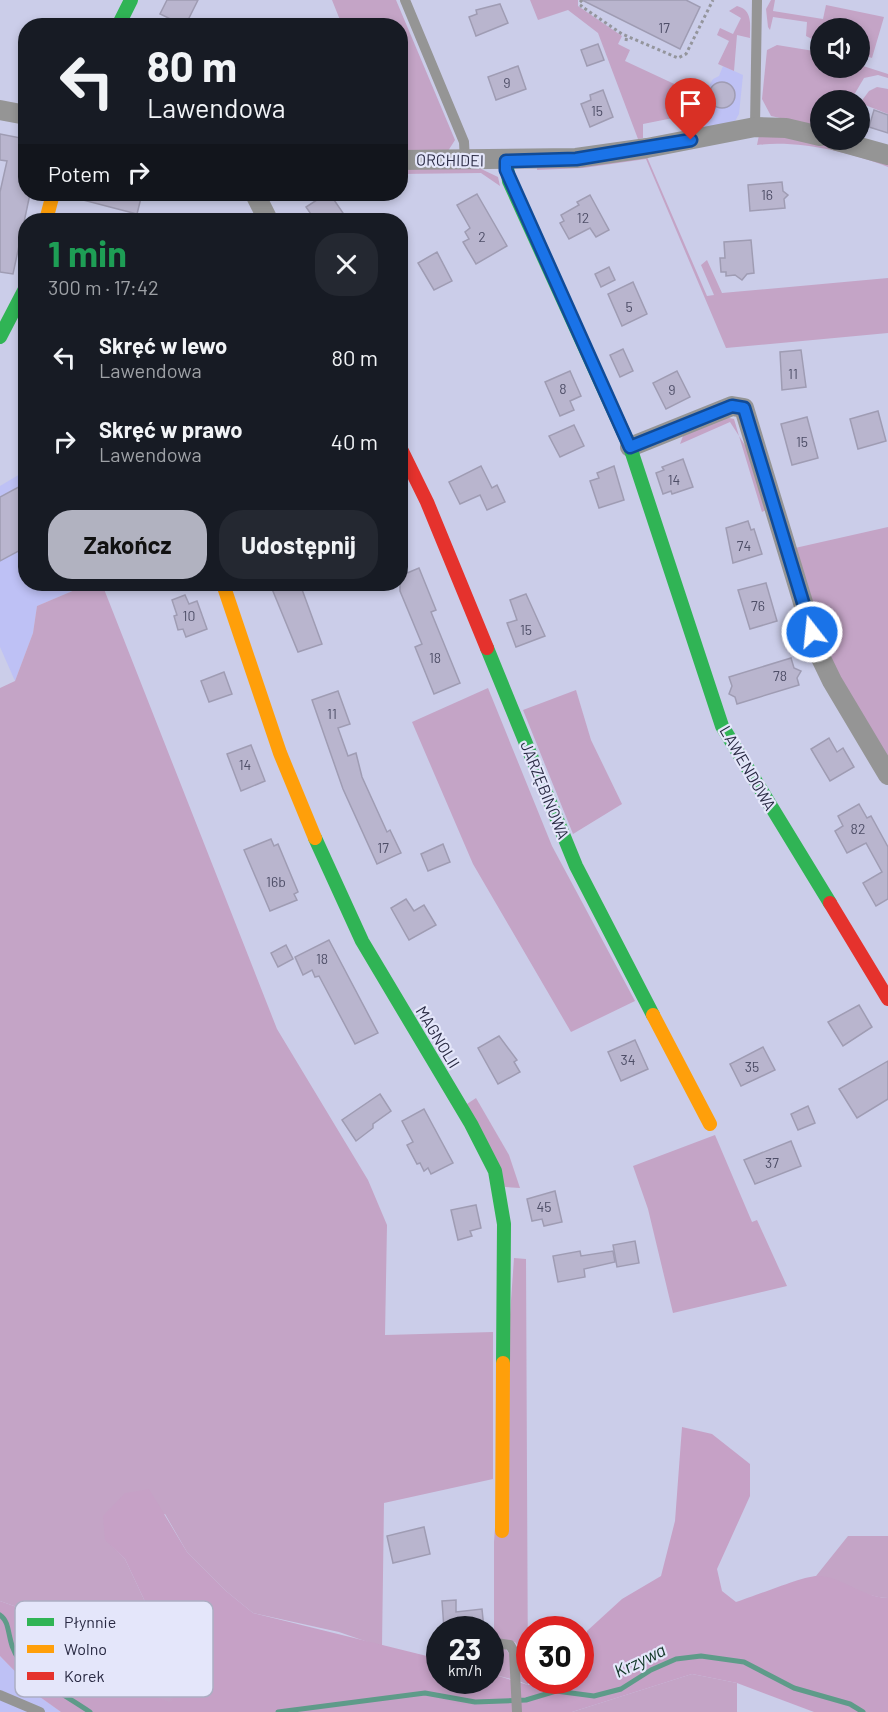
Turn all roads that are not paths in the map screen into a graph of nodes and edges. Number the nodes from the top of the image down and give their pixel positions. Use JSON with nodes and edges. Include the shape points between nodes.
{"nodes":[{"id":1,"x":131,"y":0,"type":"edge"},
{"id":2,"x":405,"y":0,"type":"edge"},
{"id":3,"x":757,"y":0,"type":"edge"},
{"id":4,"x":122,"y":18,"type":"edge"},
{"id":5,"x":0,"y":110,"type":"edge"},
{"id":6,"x":18,"y":113,"type":"edge"},
{"id":7,"x":755,"y":128,"type":"junction"},
{"id":8,"x":810,"y":134,"type":"edge"},
{"id":9,"x":870,"y":150,"type":"edge"},
{"id":10,"x":888,"y":155,"type":"edge"},
{"id":11,"x":408,"y":160,"type":"edge"},
{"id":12,"x":465,"y":161,"type":"junction"},
{"id":13,"x":506,"y":161,"type":"junction"},
{"id":14,"x":18,"y":304,"type":"edge"},
{"id":15,"x":0,"y":310,"type":"edge"},
{"id":16,"x":14,"y":312,"type":"junction"},
{"id":17,"x":0,"y":337,"type":"edge"},
{"id":18,"x":630,"y":447,"type":"junction"},
{"id":19,"x":408,"y":463,"type":"edge"},
{"id":20,"x":226,"y":591,"type":"edge"},
{"id":21,"x":888,"y":775,"type":"edge"},
{"id":22,"x":888,"y":999,"type":"edge"},
{"id":23,"x":710,"y":1124,"type":"dead end"},
{"id":24,"x":502,"y":1532,"type":"dead end"},
{"id":25,"x":504,"y":1644,"type":"edge"},
{"id":26,"x":0,"y":1695,"type":"edge"},
{"id":27,"x":40,"y":1712,"type":"edge"},
{"id":28,"x":517,"y":1712,"type":"edge"}],
"edges":[{"from":1,"to":4,"type":"street"},
{"from":2,"to":12,"type":"lane","via":[[464,142]]},
{"from":3,"to":7,"type":"lane"},
{"from":5,"to":6,"type":"street"},
{"from":7,"to":8,"type":"street","name":"ORCHIDEI","via":[[786,128]]},
{"from":7,"to":13,"type":"street","name":"ORCHIDEI","via":[[585,158]]},
{"from":9,"to":10,"type":"street"},
{"from":11,"to":12,"type":"street","name":"ORCHIDEI"},
{"from":12,"to":13,"type":"street","name":"ORCHIDEI"},
{"from":13,"to":18,"type":"street","name":"LAWENDOWA","via":[[509,181]]},
{"from":14,"to":16,"type":"street"},
{"from":15,"to":16,"type":"lane"},
{"from":16,"to":17,"type":"street"},
{"from":18,"to":21,"type":"street","via":[[732,406],[744,408],[818,652]]},
{"from":18,"to":22,"type":"street","name":"LAWENDOWA","via":[[722,726]]},
{"from":19,"to":23,"type":"street","name":"JARZĘBINOWA","via":[[576,866]]},
{"from":20,"to":24,"type":"street","name":"MAGNOLII","via":[[280,753],[342,901],[495,1171],[504,1224]]},
{"from":25,"to":28,"type":"lane","via":[[510,1645],[514,1652]]},
{"from":26,"to":27,"type":"lane"}]}
